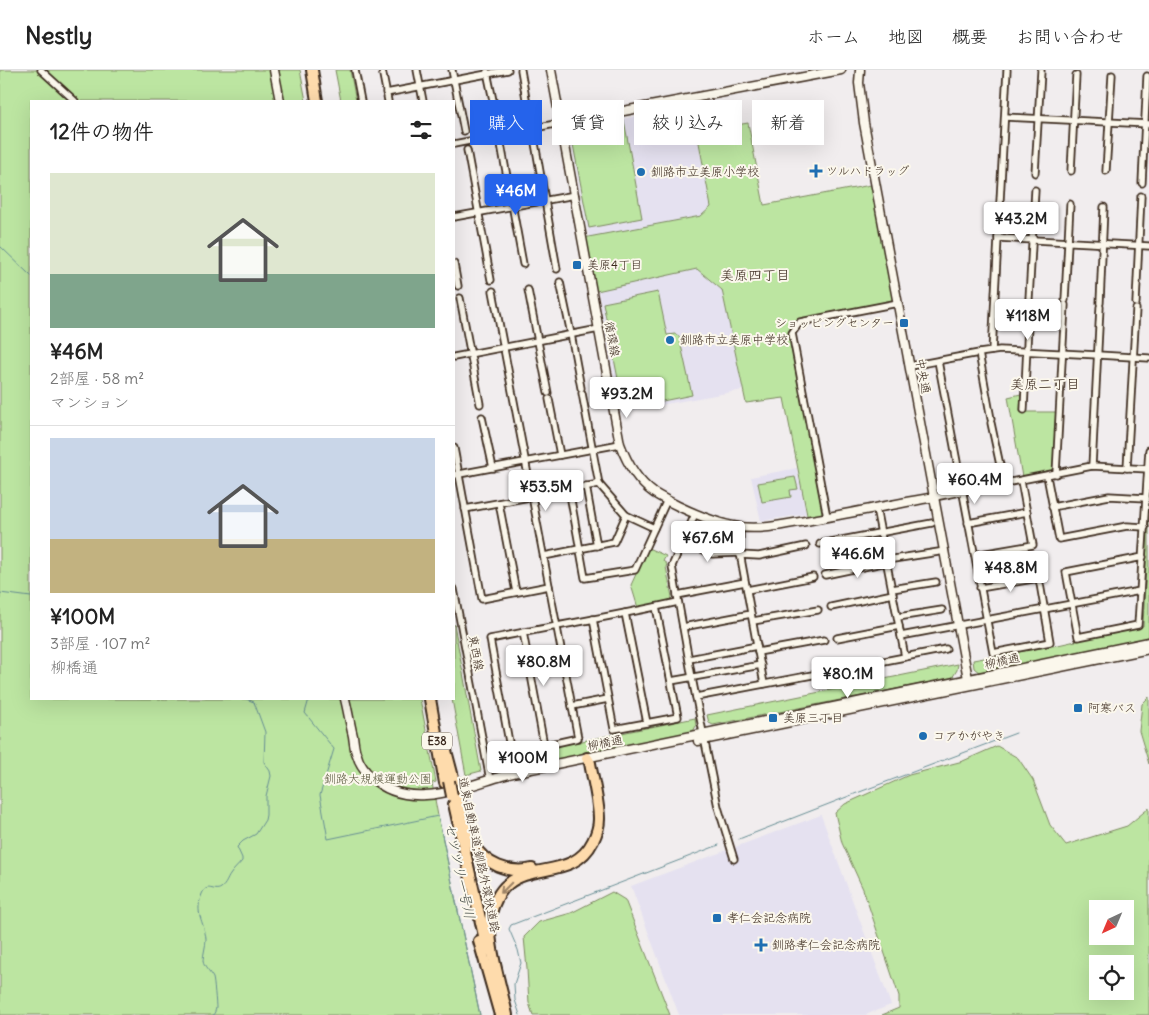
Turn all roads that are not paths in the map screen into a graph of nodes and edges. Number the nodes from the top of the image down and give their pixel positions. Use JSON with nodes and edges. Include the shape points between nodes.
{"nodes":[{"id":1,"x":42,"y":70,"type":"edge"},
{"id":2,"x":274,"y":70,"type":"edge"},
{"id":3,"x":312,"y":70,"type":"edge"},
{"id":4,"x":316,"y":70,"type":"edge"},
{"id":5,"x":355,"y":70,"type":"edge"},
{"id":6,"x":382,"y":70,"type":"edge"},
{"id":7,"x":417,"y":70,"type":"edge"},
{"id":8,"x":452,"y":70,"type":"edge"},
{"id":9,"x":508,"y":70,"type":"edge"},
{"id":10,"x":521,"y":70,"type":"edge"},
{"id":11,"x":551,"y":70,"type":"edge"},
{"id":12,"x":841,"y":70,"type":"edge"},
{"id":13,"x":860,"y":70,"type":"edge"},
{"id":14,"x":1006,"y":70,"type":"edge"},
{"id":15,"x":1041,"y":70,"type":"edge"},
{"id":16,"x":487,"y":72,"type":"edge"},
{"id":17,"x":1076,"y":75,"type":"dead end"},
{"id":18,"x":1112,"y":75,"type":"dead end"},
{"id":19,"x":1147,"y":76,"type":"dead end"},
{"id":20,"x":454,"y":81,"type":"junction"},
{"id":21,"x":420,"y":87,"type":"junction"},
{"id":22,"x":386,"y":93,"type":"junction"},
{"id":23,"x":74,"y":100,"type":"edge"},
{"id":24,"x":280,"y":100,"type":"edge"},
{"id":25,"x":318,"y":100,"type":"edge"},
{"id":26,"x":322,"y":100,"type":"edge"},
{"id":27,"x":361,"y":100,"type":"edge"},
{"id":28,"x":388,"y":100,"type":"edge"},
{"id":29,"x":423,"y":100,"type":"edge"},
{"id":30,"x":493,"y":100,"type":"edge"},
{"id":31,"x":526,"y":100,"type":"edge"},
{"id":32,"x":556,"y":100,"type":"edge"},
{"id":33,"x":624,"y":111,"type":"edge"},
{"id":34,"x":1005,"y":116,"type":"junction"},
{"id":35,"x":1038,"y":118,"type":"junction"},
{"id":36,"x":1074,"y":120,"type":"junction"},
{"id":37,"x":1110,"y":122,"type":"junction"},
{"id":38,"x":1147,"y":124,"type":"edge"},
{"id":39,"x":552,"y":125,"type":"edge"},
{"id":40,"x":464,"y":131,"type":"dead end"},
{"id":41,"x":455,"y":144,"type":"edge"},
{"id":42,"x":501,"y":145,"type":"edge"},
{"id":43,"x":535,"y":145,"type":"edge"},
{"id":44,"x":565,"y":145,"type":"edge"},
{"id":45,"x":467,"y":150,"type":"dead end"},
{"id":46,"x":1071,"y":171,"type":"dead end"},
{"id":47,"x":1106,"y":171,"type":"dead end"},
{"id":48,"x":1035,"y":173,"type":"dead end"},
{"id":49,"x":1142,"y":183,"type":"dead end"},
{"id":50,"x":1035,"y":190,"type":"dead end"},
{"id":51,"x":575,"y":195,"type":"junction"},
{"id":52,"x":1141,"y":196,"type":"dead end"},
{"id":53,"x":546,"y":200,"type":"junction"},
{"id":54,"x":1070,"y":204,"type":"dead end"},
{"id":55,"x":513,"y":207,"type":"junction"},
{"id":56,"x":1104,"y":208,"type":"dead end"},
{"id":57,"x":479,"y":212,"type":"junction"},
{"id":58,"x":455,"y":217,"type":"edge"},
{"id":59,"x":998,"y":238,"type":"junction"},
{"id":60,"x":1032,"y":240,"type":"junction"},
{"id":61,"x":1068,"y":242,"type":"junction"},
{"id":62,"x":1103,"y":244,"type":"junction"},
{"id":63,"x":1139,"y":246,"type":"junction"},
{"id":64,"x":1149,"y":246,"type":"edge"},
{"id":65,"x":523,"y":264,"type":"dead end"},
{"id":66,"x":557,"y":269,"type":"dead end"},
{"id":67,"x":455,"y":270,"type":"edge"},
{"id":68,"x":491,"y":280,"type":"dead end"},
{"id":69,"x":560,"y":282,"type":"dead end"},
{"id":70,"x":458,"y":286,"type":"dead end"},
{"id":71,"x":528,"y":290,"type":"dead end"},
{"id":72,"x":493,"y":291,"type":"dead end"},
{"id":73,"x":460,"y":298,"type":"dead end"},
{"id":74,"x":898,"y":303,"type":"junction"},
{"id":75,"x":598,"y":329,"type":"junction"},
{"id":76,"x":571,"y":334,"type":"junction"},
{"id":77,"x":538,"y":341,"type":"junction"},
{"id":78,"x":504,"y":347,"type":"junction"},
{"id":79,"x":992,"y":351,"type":"junction"},
{"id":80,"x":1026,"y":351,"type":"junction"},
{"id":81,"x":470,"y":353,"type":"junction"},
{"id":82,"x":979,"y":353,"type":"junction"},
{"id":83,"x":1062,"y":354,"type":"junction"},
{"id":84,"x":1098,"y":355,"type":"junction"},
{"id":85,"x":455,"y":356,"type":"edge"},
{"id":86,"x":1133,"y":357,"type":"junction"},
{"id":87,"x":1149,"y":358,"type":"edge"},
{"id":88,"x":938,"y":361,"type":"junction"},
{"id":89,"x":910,"y":366,"type":"junction"},
{"id":90,"x":480,"y":404,"type":"dead end"},
{"id":91,"x":1024,"y":410,"type":"dead end"},
{"id":92,"x":482,"y":417,"type":"dead end"},
{"id":93,"x":620,"y":444,"type":"junction"},
{"id":94,"x":592,"y":449,"type":"junction"},
{"id":95,"x":1149,"y":450,"type":"edge"},
{"id":96,"x":560,"y":455,"type":"junction"},
{"id":97,"x":455,"y":461,"type":"edge"},
{"id":98,"x":526,"y":461,"type":"junction"},
{"id":99,"x":1092,"y":466,"type":"junction"},
{"id":100,"x":493,"y":468,"type":"junction"},
{"id":101,"x":1127,"y":468,"type":"junction"},
{"id":102,"x":1148,"y":469,"type":"junction"},
{"id":103,"x":456,"y":474,"type":"edge"},
{"id":104,"x":1056,"y":474,"type":"junction"},
{"id":105,"x":1047,"y":476,"type":"junction"},
{"id":106,"x":1021,"y":481,"type":"junction"},
{"id":107,"x":599,"y":484,"type":"junction"},
{"id":108,"x":1004,"y":484,"type":"junction"},
{"id":109,"x":586,"y":486,"type":"junction"},
{"id":110,"x":569,"y":489,"type":"junction"},
{"id":111,"x":962,"y":491,"type":"junction"},
{"id":112,"x":532,"y":496,"type":"junction"},
{"id":113,"x":935,"y":497,"type":"junction"},
{"id":114,"x":1146,"y":498,"type":"junction"},
{"id":115,"x":667,"y":500,"type":"junction"},
{"id":116,"x":498,"y":503,"type":"junction"},
{"id":117,"x":1052,"y":507,"type":"junction"},
{"id":118,"x":876,"y":508,"type":"junction"},
{"id":119,"x":465,"y":509,"type":"junction"},
{"id":120,"x":1027,"y":512,"type":"junction"},
{"id":121,"x":695,"y":514,"type":"junction"},
{"id":122,"x":626,"y":515,"type":"junction"},
{"id":123,"x":827,"y":517,"type":"junction"},
{"id":124,"x":932,"y":522,"type":"dead end"},
{"id":125,"x":968,"y":523,"type":"junction"},
{"id":126,"x":740,"y":527,"type":"junction"},
{"id":127,"x":1144,"y":527,"type":"junction"},
{"id":128,"x":654,"y":528,"type":"junction"},
{"id":129,"x":881,"y":532,"type":"junction"},
{"id":130,"x":683,"y":540,"type":"junction"},
{"id":131,"x":820,"y":544,"type":"dead end"},
{"id":132,"x":597,"y":546,"type":"junction"},
{"id":133,"x":806,"y":546,"type":"dead end"},
{"id":134,"x":580,"y":549,"type":"junction"},
{"id":135,"x":944,"y":551,"type":"junction"},
{"id":136,"x":740,"y":554,"type":"junction"},
{"id":137,"x":975,"y":555,"type":"junction"},
{"id":138,"x":544,"y":556,"type":"junction"},
{"id":139,"x":1143,"y":557,"type":"junction"},
{"id":140,"x":887,"y":561,"type":"junction"},
{"id":141,"x":825,"y":575,"type":"dead end"},
{"id":142,"x":813,"y":578,"type":"dead end"},
{"id":143,"x":745,"y":582,"type":"junction"},
{"id":144,"x":936,"y":582,"type":"dead end"},
{"id":145,"x":549,"y":586,"type":"junction"},
{"id":146,"x":980,"y":588,"type":"junction"},
{"id":147,"x":747,"y":590,"type":"junction"},
{"id":148,"x":893,"y":591,"type":"junction"},
{"id":149,"x":1140,"y":591,"type":"junction"},
{"id":150,"x":516,"y":592,"type":"junction"},
{"id":151,"x":455,"y":594,"type":"edge"},
{"id":152,"x":677,"y":595,"type":"junction"},
{"id":153,"x":678,"y":602,"type":"junction"},
{"id":154,"x":1071,"y":604,"type":"junction"},
{"id":155,"x":656,"y":607,"type":"junction"},
{"id":156,"x":830,"y":607,"type":"dead end"},
{"id":157,"x":1045,"y":609,"type":"junction"},
{"id":158,"x":818,"y":610,"type":"dead end"},
{"id":159,"x":942,"y":610,"type":"dead end"},
{"id":160,"x":625,"y":613,"type":"junction"},
{"id":161,"x":751,"y":614,"type":"junction"},
{"id":162,"x":898,"y":617,"type":"junction"},
{"id":163,"x":594,"y":619,"type":"junction"},
{"id":164,"x":987,"y":620,"type":"junction"},
{"id":165,"x":753,"y":621,"type":"junction"},
{"id":166,"x":557,"y":626,"type":"junction"},
{"id":167,"x":899,"y":626,"type":"junction"},
{"id":168,"x":958,"y":626,"type":"junction"},
{"id":169,"x":683,"y":627,"type":"junction"},
{"id":170,"x":523,"y":632,"type":"junction"},
{"id":171,"x":901,"y":636,"type":"junction"},
{"id":172,"x":837,"y":638,"type":"dead end"},
{"id":173,"x":824,"y":640,"type":"dead end"},
{"id":174,"x":1149,"y":642,"type":"edge"},
{"id":175,"x":758,"y":649,"type":"junction"},
{"id":176,"x":946,"y":649,"type":"dead end"},
{"id":177,"x":1149,"y":649,"type":"edge"},
{"id":178,"x":905,"y":657,"type":"junction"},
{"id":179,"x":689,"y":659,"type":"junction"},
{"id":180,"x":761,"y":665,"type":"junction"},
{"id":181,"x":842,"y":669,"type":"dead end"},
{"id":182,"x":828,"y":672,"type":"dead end"},
{"id":183,"x":692,"y":678,"type":"junction"},
{"id":184,"x":671,"y":682,"type":"junction"},
{"id":185,"x":969,"y":683,"type":"junction"},
{"id":186,"x":764,"y":684,"type":"junction"},
{"id":187,"x":696,"y":697,"type":"junction"},
{"id":188,"x":608,"y":699,"type":"junction"},
{"id":189,"x":345,"y":700,"type":"edge"},
{"id":190,"x":430,"y":700,"type":"edge"},
{"id":191,"x":434,"y":700,"type":"edge"},
{"id":192,"x":572,"y":706,"type":"junction"},
{"id":193,"x":647,"y":723,"type":"junction"},
{"id":194,"x":704,"y":737,"type":"junction"},
{"id":195,"x":544,"y":745,"type":"junction"},
{"id":196,"x":587,"y":762,"type":"junction"},
{"id":197,"x":490,"y":780,"type":"junction"},
{"id":198,"x":449,"y":782,"type":"junction"},
{"id":199,"x":452,"y":796,"type":"junction"},
{"id":200,"x":734,"y":859,"type":"dead end"},
{"id":201,"x":500,"y":1015,"type":"edge"},
{"id":202,"x":507,"y":1015,"type":"edge"}],
"edges":[{"from":1,"to":23,"type":"street"},
{"from":2,"to":24,"type":"street"},
{"from":3,"to":25,"type":"highway"},
{"from":4,"to":26,"type":"highway"},
{"from":5,"to":27,"type":"street"},
{"from":6,"to":22,"type":"street"},
{"from":7,"to":21,"type":"street"},
{"from":8,"to":20,"type":"street"},
{"from":9,"to":16,"type":"street"},
{"from":10,"to":31,"type":"street"},
{"from":11,"to":32,"type":"street","name":"循環線"},
{"from":12,"to":33,"type":"street"},
{"from":13,"to":74,"type":"street","name":"中央通","via":[[864,123]]},
{"from":14,"to":34,"type":"street"},
{"from":15,"to":35,"type":"street"},
{"from":16,"to":20,"type":"street"},
{"from":16,"to":30,"type":"street"},
{"from":17,"to":36,"type":"street"},
{"from":18,"to":37,"type":"street"},
{"from":19,"to":38,"type":"street"},
{"from":20,"to":21,"type":"street"},
{"from":20,"to":40,"type":"street"},
{"from":21,"to":22,"type":"street"},
{"from":21,"to":29,"type":"street"},
{"from":22,"to":28,"type":"street"},
{"from":34,"to":35,"type":"street"},
{"from":34,"to":59,"type":"street"},
{"from":35,"to":36,"type":"street"},
{"from":35,"to":48,"type":"street"},
{"from":36,"to":37,"type":"street"},
{"from":36,"to":46,"type":"street"},
{"from":37,"to":38,"type":"street"},
{"from":37,"to":47,"type":"street"},
{"from":38,"to":49,"type":"street"},
{"from":39,"to":41,"type":"street"},
{"from":42,"to":55,"type":"street"},
{"from":43,"to":53,"type":"street"},
{"from":44,"to":51,"type":"street","name":"循環線"},
{"from":45,"to":57,"type":"street"},
{"from":50,"to":60,"type":"street"},
{"from":51,"to":53,"type":"street"},
{"from":51,"to":75,"type":"street","name":"循環線"},
{"from":52,"to":63,"type":"street"},
{"from":53,"to":55,"type":"street"},
{"from":53,"to":66,"type":"street"},
{"from":54,"to":61,"type":"street"},
{"from":55,"to":57,"type":"street"},
{"from":55,"to":65,"type":"street"},
{"from":56,"to":62,"type":"street"},
{"from":57,"to":58,"type":"street"},
{"from":57,"to":68,"type":"street"},
{"from":59,"to":60,"type":"street"},
{"from":59,"to":79,"type":"street"},
{"from":60,"to":61,"type":"street"},
{"from":60,"to":80,"type":"street"},
{"from":61,"to":62,"type":"street"},
{"from":61,"to":83,"type":"street"},
{"from":62,"to":63,"type":"street"},
{"from":62,"to":84,"type":"street"},
{"from":63,"to":64,"type":"street"},
{"from":63,"to":86,"type":"street"},
{"from":67,"to":70,"type":"street"},
{"from":69,"to":76,"type":"street"},
{"from":71,"to":77,"type":"street"},
{"from":72,"to":78,"type":"street"},
{"from":73,"to":81,"type":"street"},
{"from":74,"to":89,"type":"street","name":"中央通"},
{"from":74,"to":123,"type":"street","via":[[800,322],[792,333]]},
{"from":75,"to":76,"type":"street"},
{"from":75,"to":93,"type":"street","name":"循環線"},
{"from":76,"to":77,"type":"street"},
{"from":76,"to":94,"type":"street"},
{"from":77,"to":78,"type":"street"},
{"from":77,"to":96,"type":"street"},
{"from":78,"to":81,"type":"street"},
{"from":78,"to":98,"type":"street"},
{"from":79,"to":80,"type":"street"},
{"from":79,"to":82,"type":"street"},
{"from":80,"to":83,"type":"street"},
{"from":80,"to":91,"type":"street"},
{"from":81,"to":85,"type":"street"},
{"from":81,"to":90,"type":"street"},
{"from":82,"to":88,"type":"street"},
{"from":82,"to":108,"type":"street"},
{"from":83,"to":84,"type":"street"},
{"from":83,"to":104,"type":"street"},
{"from":84,"to":86,"type":"street"},
{"from":84,"to":99,"type":"street"},
{"from":86,"to":87,"type":"street"},
{"from":86,"to":101,"type":"street"},
{"from":88,"to":89,"type":"street"},
{"from":88,"to":111,"type":"street"},
{"from":89,"to":113,"type":"street","name":"中央通"},
{"from":92,"to":100,"type":"street"},
{"from":93,"to":94,"type":"street"},
{"from":93,"to":115,"type":"street","name":"循環線","via":[[638,478]]},
{"from":94,"to":96,"type":"street"},
{"from":94,"to":107,"type":"street"},
{"from":95,"to":102,"type":"street"},
{"from":96,"to":98,"type":"street"},
{"from":97,"to":103,"type":"street"},
{"from":98,"to":100,"type":"street"},
{"from":98,"to":112,"type":"street"},
{"from":99,"to":101,"type":"street"},
{"from":99,"to":104,"type":"street"},
{"from":100,"to":103,"type":"street"},
{"from":101,"to":102,"type":"street"},
{"from":102,"to":114,"type":"street"},
{"from":103,"to":119,"type":"street"},
{"from":104,"to":105,"type":"street"},
{"from":105,"to":106,"type":"street"},
{"from":105,"to":117,"type":"street"},
{"from":106,"to":108,"type":"street"},
{"from":106,"to":120,"type":"street"},
{"from":107,"to":109,"type":"street"},
{"from":107,"to":122,"type":"street"},
{"from":108,"to":111,"type":"street"},
{"from":109,"to":110,"type":"street"},
{"from":109,"to":132,"type":"street"},
{"from":110,"to":112,"type":"street"},
{"from":110,"to":134,"type":"street"},
{"from":111,"to":113,"type":"street"},
{"from":111,"to":125,"type":"street"},
{"from":112,"to":116,"type":"street"},
{"from":112,"to":138,"type":"street"},
{"from":113,"to":118,"type":"street","name":"循環線"},
{"from":113,"to":135,"type":"street","name":"中央通"},
{"from":114,"to":117,"type":"street","via":[[1109,496]]},
{"from":114,"to":127,"type":"street"},
{"from":115,"to":121,"type":"street","name":"循環線"},
{"from":115,"to":128,"type":"street"},
{"from":116,"to":119,"type":"street"},
{"from":116,"to":150,"type":"street"},
{"from":117,"to":127,"type":"street","via":[[1059,539],[1127,526]]},
{"from":118,"to":123,"type":"street","name":"循環線"},
{"from":118,"to":129,"type":"street"},
{"from":119,"to":150,"type":"street","via":[[482,598]]},
{"from":120,"to":125,"type":"street"},
{"from":120,"to":137,"type":"street","via":[[1033,545]]},
{"from":121,"to":126,"type":"street","name":"循環線"},
{"from":121,"to":130,"type":"street"},
{"from":122,"to":128,"type":"street"},
{"from":122,"to":132,"type":"street","via":[[614,542]]},
{"from":123,"to":126,"type":"street","name":"循環線","via":[[788,525]]},
{"from":124,"to":129,"type":"street"},
{"from":125,"to":137,"type":"street"},
{"from":126,"to":136,"type":"street"},
{"from":127,"to":139,"type":"street"},
{"from":128,"to":134,"type":"street","via":[[635,570],[585,578]]},
{"from":129,"to":131,"type":"street"},
{"from":129,"to":140,"type":"street"},
{"from":130,"to":136,"type":"street","via":[[712,554]]},
{"from":130,"to":152,"type":"street","via":[[672,566]]},
{"from":132,"to":134,"type":"street"},
{"from":133,"to":136,"type":"street","via":[[759,556]]},
{"from":134,"to":138,"type":"street"},
{"from":135,"to":140,"type":"street"},
{"from":135,"to":168,"type":"street","name":"中央通"},
{"from":136,"to":143,"type":"street"},
{"from":137,"to":146,"type":"street"},
{"from":138,"to":145,"type":"street"},
{"from":139,"to":149,"type":"street"},
{"from":139,"to":154,"type":"street","via":[[1066,572]]},
{"from":140,"to":141,"type":"street"},
{"from":140,"to":148,"type":"street"},
{"from":142,"to":147,"type":"street"},
{"from":143,"to":147,"type":"street"},
{"from":143,"to":152,"type":"street"},
{"from":144,"to":148,"type":"street"},
{"from":145,"to":150,"type":"street"},
{"from":145,"to":166,"type":"street"},
{"from":146,"to":157,"type":"street","via":[[1039,578]]},
{"from":146,"to":164,"type":"street"},
{"from":147,"to":161,"type":"street"},
{"from":148,"to":156,"type":"street"},
{"from":148,"to":162,"type":"street"},
{"from":149,"to":154,"type":"street"},
{"from":149,"to":154,"type":"street","via":[[1138,625],[1078,637]]},
{"from":151,"to":197,"type":"street","name":"東西線"},
{"from":152,"to":153,"type":"street"},
{"from":153,"to":155,"type":"street"},
{"from":153,"to":169,"type":"street"},
{"from":154,"to":157,"type":"street"},
{"from":155,"to":160,"type":"street"},
{"from":155,"to":184,"type":"street"},
{"from":157,"to":164,"type":"street"},
{"from":157,"to":164,"type":"street","via":[[1050,642],[993,653]]},
{"from":158,"to":165,"type":"street"},
{"from":159,"to":162,"type":"street"},
{"from":160,"to":163,"type":"street"},
{"from":160,"to":193,"type":"street"},
{"from":161,"to":165,"type":"street"},
{"from":161,"to":169,"type":"street"},
{"from":162,"to":167,"type":"street"},
{"from":163,"to":166,"type":"street"},
{"from":163,"to":188,"type":"street"},
{"from":164,"to":168,"type":"street"},
{"from":165,"to":175,"type":"street"},
{"from":166,"to":170,"type":"street"},
{"from":166,"to":192,"type":"street"},
{"from":167,"to":171,"type":"street"},
{"from":167,"to":172,"type":"street"},
{"from":168,"to":171,"type":"street"},
{"from":168,"to":185,"type":"street","name":"中央通"},
{"from":169,"to":179,"type":"street"},
{"from":170,"to":195,"type":"street"},
{"from":170,"to":195,"type":"street","via":[[490,638],[511,753]]},
{"from":171,"to":178,"type":"street"},
{"from":173,"to":175,"type":"street"},
{"from":174,"to":185,"type":"street","name":"柳橋通"},
{"from":175,"to":179,"type":"street"},
{"from":175,"to":180,"type":"street"},
{"from":176,"to":178,"type":"street"},
{"from":177,"to":185,"type":"street","name":"柳橋通"},
{"from":178,"to":181,"type":"street"},
{"from":179,"to":183,"type":"street"},
{"from":180,"to":183,"type":"street"},
{"from":180,"to":186,"type":"street"},
{"from":182,"to":186,"type":"street"},
{"from":183,"to":184,"type":"street"},
{"from":183,"to":187,"type":"street"},
{"from":184,"to":193,"type":"street","via":[[678,717]]},
{"from":185,"to":194,"type":"street","name":"柳橋通"},
{"from":186,"to":187,"type":"street"},
{"from":187,"to":194,"type":"street"},
{"from":188,"to":192,"type":"street"},
{"from":188,"to":193,"type":"street","via":[[614,729]]},
{"from":189,"to":197,"type":"street","name":"柳橋通","via":[[356,755],[367,773],[387,789],[419,796]]},
{"from":190,"to":198,"type":"highway","name":"道東自動車道;釧路外環状道路","number":"E38"},
{"from":191,"to":198,"type":"highway","name":"道東自動車道;釧路外環状道路","number":"E38"},
{"from":192,"to":195,"type":"street","via":[[578,738]]},
{"from":194,"to":196,"type":"street","name":"柳橋通"},
{"from":194,"to":200,"type":"street","via":[[718,807]]},
{"from":196,"to":197,"type":"street","name":"柳橋通"},
{"from":196,"to":199,"type":"highway","via":[[593,828],[578,853],[561,862],[525,870],[496,866],[472,842]]},
{"from":196,"to":202,"type":"highway","one_way":true,"via":[[599,819],[590,848],[563,866],[526,875],[508,884],[490,915],[492,943]]},
{"from":198,"to":199,"type":"highway","name":"道東自動車道;釧路外環状道路","number":"E38","bridge":true},
{"from":199,"to":201,"type":"highway","name":"道東自動車道;釧路外環状道路","number":"E38","via":[[479,941]]},
{"from":199,"to":202,"type":"highway","name":"道東自動車道;釧路外環状道路","number":"E38","via":[[484,939]]}]}
